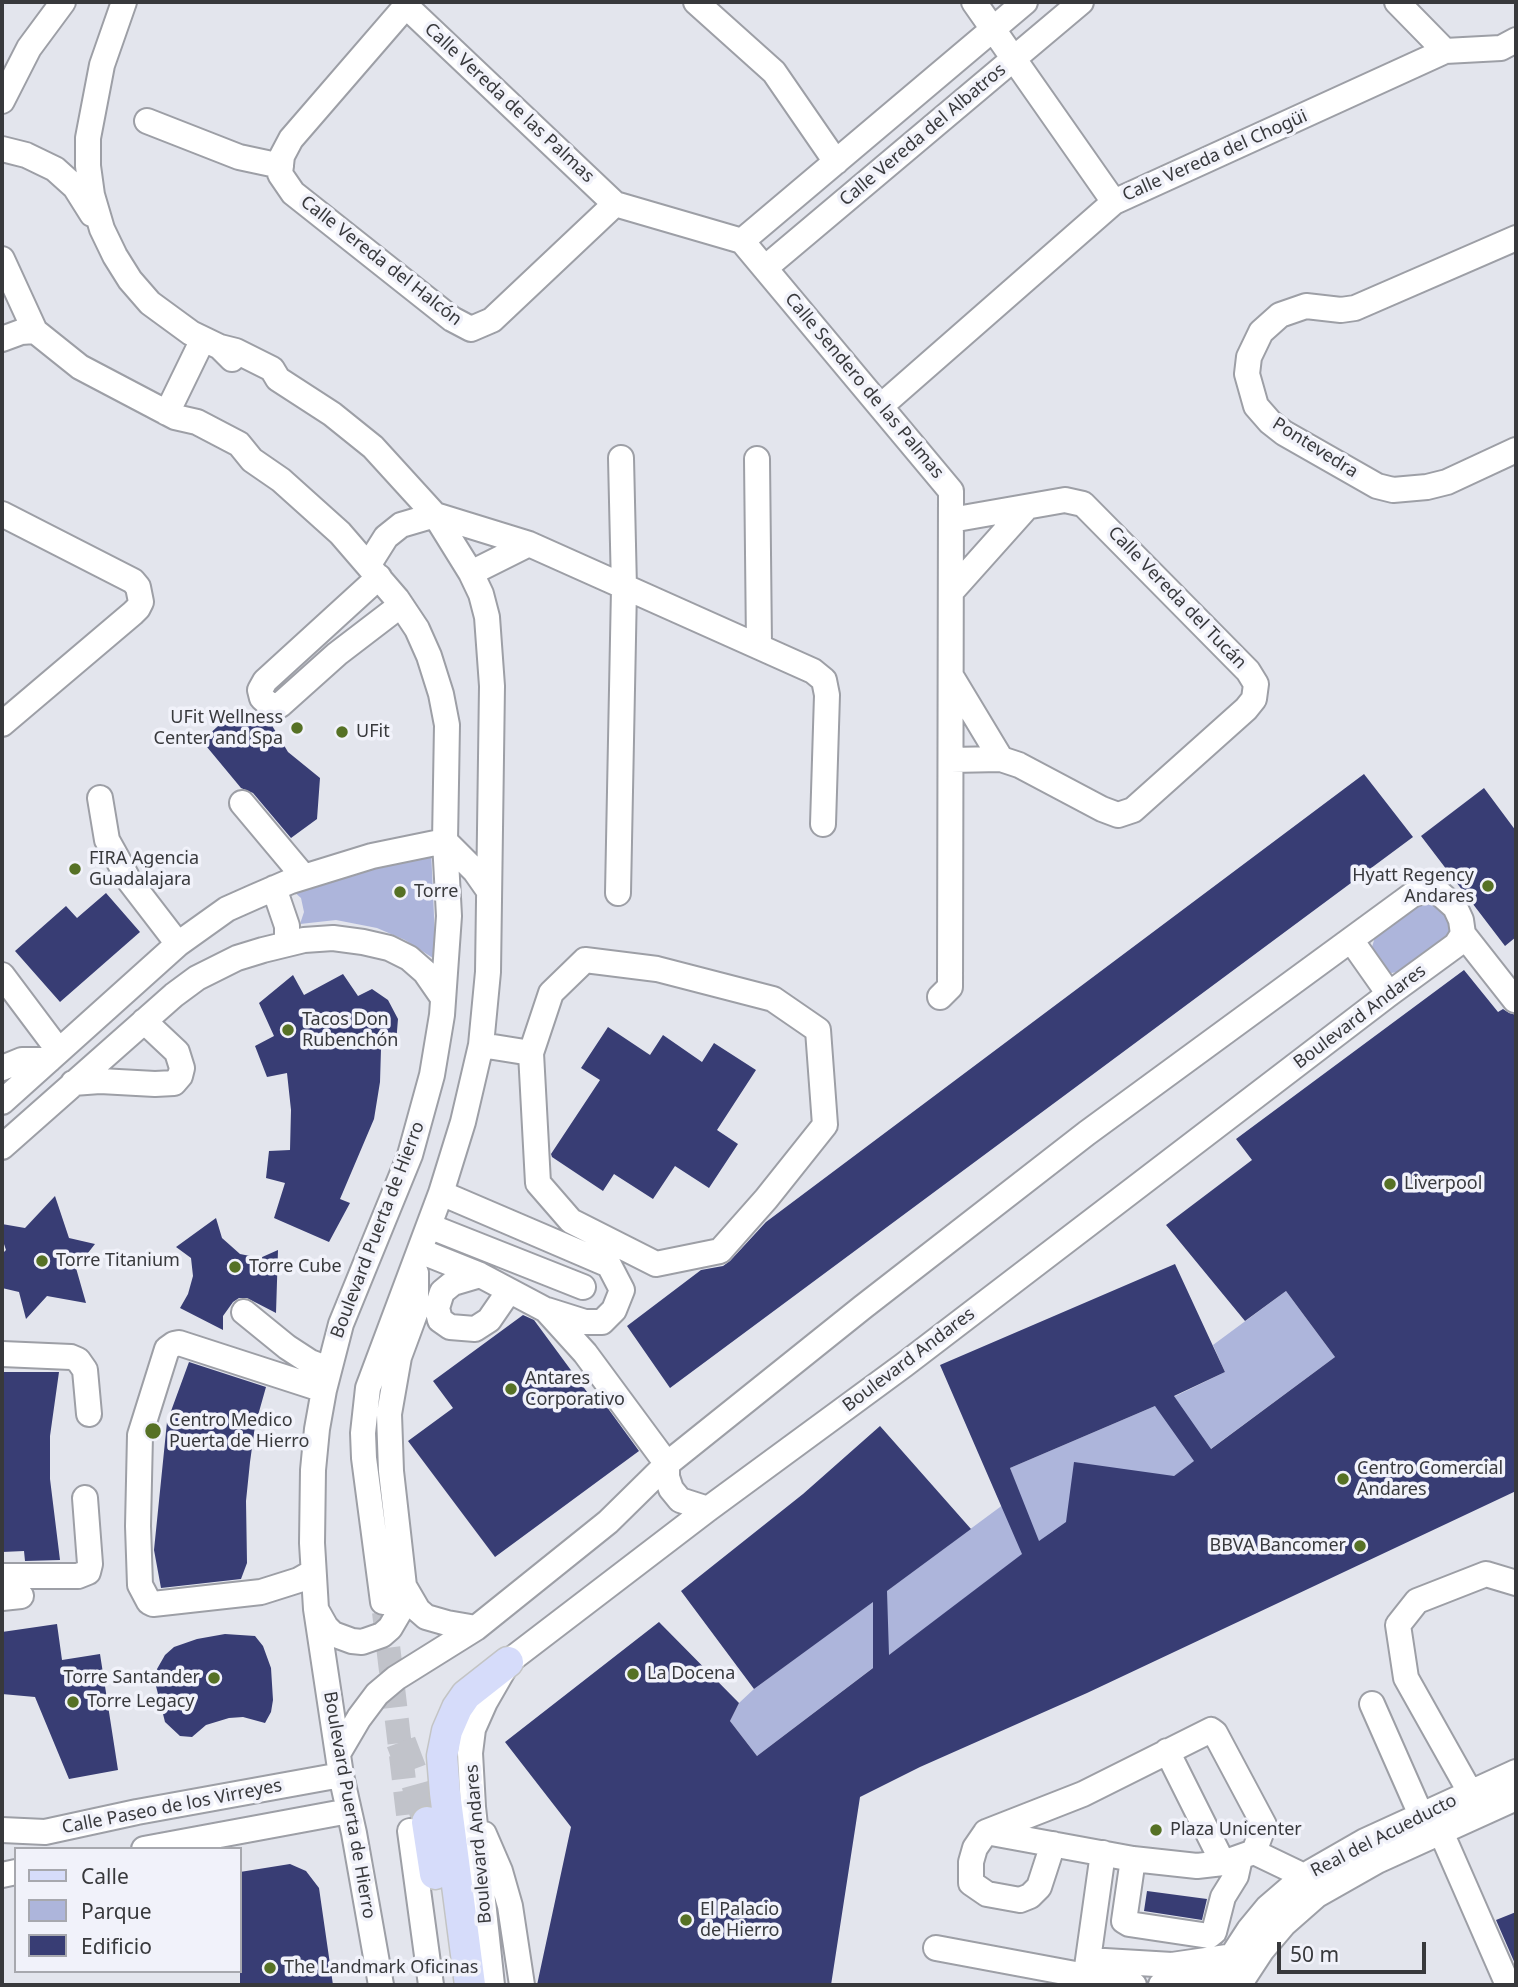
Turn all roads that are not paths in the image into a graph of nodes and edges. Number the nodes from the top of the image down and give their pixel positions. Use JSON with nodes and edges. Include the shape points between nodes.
{"nodes":[{"id":1,"x":63,"y":2,"type":"edge"},
{"id":2,"x":124,"y":2,"type":"edge"},
{"id":3,"x":696,"y":2,"type":"edge"},
{"id":4,"x":974,"y":2,"type":"edge"},
{"id":5,"x":1025,"y":2,"type":"edge"},
{"id":6,"x":1081,"y":2,"type":"edge"},
{"id":7,"x":1397,"y":2,"type":"edge"},
{"id":8,"x":405,"y":4,"type":"edge"},
{"id":9,"x":993,"y":29,"type":"junction"},
{"id":10,"x":1516,"y":40,"type":"edge"},
{"id":11,"x":1446,"y":51,"type":"junction"},
{"id":12,"x":1014,"y":59,"type":"junction"},
{"id":13,"x":2,"y":101,"type":"edge"},
{"id":14,"x":147,"y":121,"type":"dead end"},
{"id":15,"x":2,"y":149,"type":"edge"},
{"id":16,"x":836,"y":162,"type":"junction"},
{"id":17,"x":281,"y":166,"type":"junction"},
{"id":18,"x":1114,"y":202,"type":"junction"},
{"id":19,"x":615,"y":204,"type":"junction"},
{"id":20,"x":102,"y":229,"type":"junction"},
{"id":21,"x":1516,"y":237,"type":"edge"},
{"id":22,"x":742,"y":241,"type":"junction"},
{"id":23,"x":2,"y":259,"type":"edge"},
{"id":24,"x":765,"y":268,"type":"junction"},
{"id":25,"x":35,"y":331,"type":"junction"},
{"id":26,"x":2,"y":339,"type":"edge"},
{"id":27,"x":212,"y":344,"type":"junction"},
{"id":28,"x":881,"y":406,"type":"junction"},
{"id":29,"x":171,"y":415,"type":"junction"},
{"id":30,"x":1516,"y":450,"type":"edge"},
{"id":31,"x":621,"y":458,"type":"dead end"},
{"id":32,"x":757,"y":459,"type":"dead end"},
{"id":33,"x":1027,"y":507,"type":"junction"},
{"id":34,"x":2,"y":514,"type":"edge"},
{"id":35,"x":435,"y":515,"type":"junction"},
{"id":36,"x":951,"y":520,"type":"junction"},
{"id":37,"x":529,"y":544,"type":"junction"},
{"id":38,"x":374,"y":570,"type":"junction"},
{"id":39,"x":471,"y":573,"type":"junction"},
{"id":40,"x":624,"y":588,"type":"junction"},
{"id":41,"x":951,"y":592,"type":"junction"},
{"id":42,"x":401,"y":605,"type":"junction"},
{"id":43,"x":336,"y":616,"type":"junction"},
{"id":44,"x":357,"y":639,"type":"junction"},
{"id":45,"x":759,"y":646,"type":"junction"},
{"id":46,"x":951,"y":675,"type":"junction"},
{"id":47,"x":2,"y":724,"type":"edge"},
{"id":48,"x":1001,"y":759,"type":"junction"},
{"id":49,"x":950,"y":760,"type":"junction"},
{"id":50,"x":100,"y":798,"type":"dead end"},
{"id":51,"x":242,"y":803,"type":"dead end"},
{"id":52,"x":823,"y":824,"type":"dead end"},
{"id":53,"x":445,"y":841,"type":"junction"},
{"id":54,"x":304,"y":877,"type":"junction"},
{"id":55,"x":274,"y":888,"type":"junction"},
{"id":56,"x":489,"y":891,"type":"junction"},
{"id":57,"x":618,"y":893,"type":"dead end"},
{"id":58,"x":1463,"y":934,"type":"junction"},
{"id":59,"x":1351,"y":940,"type":"junction"},
{"id":60,"x":178,"y":944,"type":"junction"},
{"id":61,"x":287,"y":944,"type":"junction"},
{"id":62,"x":447,"y":950,"type":"junction"},
{"id":63,"x":488,"y":954,"type":"junction"},
{"id":64,"x":2,"y":975,"type":"edge"},
{"id":65,"x":1389,"y":993,"type":"junction"},
{"id":66,"x":940,"y":997,"type":"dead end"},
{"id":67,"x":443,"y":998,"type":"junction"},
{"id":68,"x":1515,"y":1000,"type":"edge"},
{"id":69,"x":144,"y":1021,"type":"junction"},
{"id":70,"x":481,"y":1045,"type":"junction"},
{"id":71,"x":531,"y":1053,"type":"junction"},
{"id":72,"x":54,"y":1055,"type":"junction"},
{"id":73,"x":2,"y":1068,"type":"edge"},
{"id":74,"x":73,"y":1083,"type":"junction"},
{"id":75,"x":2,"y":1102,"type":"edge"},
{"id":76,"x":2,"y":1147,"type":"edge"},
{"id":77,"x":441,"y":1193,"type":"junction"},
{"id":78,"x":429,"y":1226,"type":"junction"},
{"id":79,"x":417,"y":1256,"type":"junction"},
{"id":80,"x":480,"y":1276,"type":"junction"},
{"id":81,"x":583,"y":1287,"type":"dead end"},
{"id":82,"x":509,"y":1291,"type":"junction"},
{"id":83,"x":546,"y":1310,"type":"junction"},
{"id":84,"x":244,"y":1312,"type":"dead end"},
{"id":85,"x":2,"y":1354,"type":"edge"},
{"id":86,"x":326,"y":1380,"type":"junction"},
{"id":87,"x":89,"y":1414,"type":"dead end"},
{"id":88,"x":667,"y":1464,"type":"junction"},
{"id":89,"x":644,"y":1487,"type":"junction"},
{"id":90,"x":85,"y":1498,"type":"dead end"},
{"id":91,"x":708,"y":1509,"type":"junction"},
{"id":92,"x":678,"y":1532,"type":"junction"},
{"id":93,"x":313,"y":1572,"type":"junction"},
{"id":94,"x":2,"y":1576,"type":"edge"},
{"id":95,"x":1516,"y":1583,"type":"edge"},
{"id":96,"x":404,"y":1586,"type":"junction"},
{"id":97,"x":383,"y":1602,"type":"tunnel mouth"},
{"id":98,"x":316,"y":1609,"type":"junction"},
{"id":99,"x":476,"y":1628,"type":"junction"},
{"id":100,"x":508,"y":1661,"type":"junction"},
{"id":101,"x":1372,"y":1704,"type":"dead end"},
{"id":102,"x":1167,"y":1751,"type":"junction"},
{"id":103,"x":340,"y":1764,"type":"junction"},
{"id":104,"x":1516,"y":1772,"type":"edge"},
{"id":105,"x":1470,"y":1792,"type":"junction"},
{"id":106,"x":1516,"y":1798,"type":"edge"},
{"id":107,"x":473,"y":1807,"type":"junction"},
{"id":108,"x":349,"y":1811,"type":"junction"},
{"id":109,"x":1421,"y":1815,"type":"junction"},
{"id":110,"x":419,"y":1826,"type":"joint"},
{"id":111,"x":2,"y":1830,"type":"edge"},
{"id":112,"x":986,"y":1832,"type":"junction"},
{"id":113,"x":1441,"y":1832,"type":"junction"},
{"id":114,"x":1053,"y":1844,"type":"junction"},
{"id":115,"x":155,"y":1847,"type":"edge"},
{"id":116,"x":1103,"y":1853,"type":"junction"},
{"id":117,"x":1239,"y":1858,"type":"junction"},
{"id":118,"x":1133,"y":1859,"type":"junction"},
{"id":119,"x":1310,"y":1886,"type":"junction"},
{"id":120,"x":936,"y":1948,"type":"dead end"},
{"id":121,"x":1237,"y":1969,"type":"edge"},
{"id":122,"x":1086,"y":1974,"type":"edge"},
{"id":123,"x":381,"y":1985,"type":"edge"},
{"id":124,"x":431,"y":1985,"type":"edge"},
{"id":125,"x":451,"y":1985,"type":"edge"},
{"id":126,"x":470,"y":1985,"type":"edge"},
{"id":127,"x":492,"y":1985,"type":"edge"},
{"id":128,"x":522,"y":1985,"type":"edge"},
{"id":129,"x":1133,"y":1985,"type":"edge"},
{"id":130,"x":1161,"y":1985,"type":"edge"},
{"id":131,"x":1508,"y":1985,"type":"edge"}],
"edges":[{"from":1,"to":13,"type":"street","via":[[29,48]]},
{"from":2,"to":20,"type":"street","via":[[103,65],[88,138],[92,195]]},
{"from":3,"to":16,"type":"street","via":[[774,72]]},
{"from":4,"to":9,"type":"street"},
{"from":5,"to":9,"type":"street","name":"Calle Vereda del Albatros"},
{"from":6,"to":12,"type":"street","name":"Calle Vereda del Albatros"},
{"from":7,"to":11,"type":"street"},
{"from":8,"to":17,"type":"street","via":[[291,139]]},
{"from":8,"to":19,"type":"street","name":"Calle Vereda de las Palmas"},
{"from":9,"to":12,"type":"street"},
{"from":9,"to":16,"type":"street","name":"Calle Vereda del Albatros"},
{"from":10,"to":11,"type":"street","name":"Calle Vereda del Chogüi","via":[[1501,48]]},
{"from":11,"to":18,"type":"street","name":"Calle Vereda del Chogüi"},
{"from":12,"to":18,"type":"street"},
{"from":12,"to":24,"type":"street","name":"Calle Vereda del Albatros"},
{"from":14,"to":17,"type":"street","via":[[239,157]]},
{"from":15,"to":20,"type":"street","via":[[55,169],[75,187]]},
{"from":16,"to":22,"type":"street","name":"Calle Vereda del Albatros"},
{"from":17,"to":19,"type":"street","name":"Calle Vereda del Halcón","via":[[280,174],[293,192],[443,312],[471,329],[492,320]]},
{"from":18,"to":28,"type":"street","name":"Calle Vereda del Chogüi"},
{"from":19,"to":22,"type":"street"},
{"from":20,"to":27,"type":"street","via":[[130,280],[150,303]]},
{"from":21,"to":30,"type":"street","name":"Pontevedra","via":[[1355,308],[1306,306],[1280,315],[1261,332],[1247,374],[1256,406],[1270,422],[1377,486],[1393,490],[1447,482]]},
{"from":22,"to":24,"type":"street","name":"Calle Sendero de las Palmas"},
{"from":23,"to":25,"type":"street","name":"Boulevard Puerta de Hierro"},
{"from":24,"to":28,"type":"street","name":"Calle Sendero de las Palmas"},
{"from":25,"to":26,"type":"street"},
{"from":25,"to":29,"type":"street","name":"Boulevard Puerta de Hierro","via":[[80,368]]},
{"from":27,"to":29,"type":"street"},
{"from":27,"to":35,"type":"street","via":[[332,414],[373,447]]},
{"from":28,"to":36,"type":"street","name":"Calle Sendero de las Palmas","via":[[951,491]]},
{"from":29,"to":38,"type":"street","name":"Boulevard Puerta de Hierro","via":[[197,422],[239,444],[252,460],[310,505]]},
{"from":31,"to":40,"type":"street"},
{"from":32,"to":45,"type":"street"},
{"from":33,"to":36,"type":"street","name":"Calle Vereda del Tucán"},
{"from":33,"to":41,"type":"street"},
{"from":33,"to":48,"type":"street","name":"Calle Vereda del Tucán","via":[[1065,500],[1083,504],[1256,684],[1254,699],[1245,709],[1133,810],[1118,815]]},
{"from":34,"to":47,"type":"street","via":[[133,581],[141,602]]},
{"from":35,"to":37,"type":"street"},
{"from":35,"to":38,"type":"street","via":[[401,526],[386,537]]},
{"from":35,"to":39,"type":"street"},
{"from":36,"to":41,"type":"street","name":"Calle Sendero de las Palmas"},
{"from":37,"to":39,"type":"street"},
{"from":37,"to":40,"type":"street"},
{"from":38,"to":42,"type":"street","name":"Boulevard Puerta de Hierro"},
{"from":38,"to":43,"type":"street"},
{"from":39,"to":56,"type":"street","via":[[487,617],[492,685]]},
{"from":40,"to":45,"type":"street"},
{"from":40,"to":57,"type":"street"},
{"from":41,"to":46,"type":"street","name":"Calle Sendero de las Palmas"},
{"from":42,"to":44,"type":"street"},
{"from":42,"to":53,"type":"street","name":"Boulevard Puerta de Hierro","via":[[429,656],[447,724]]},
{"from":43,"to":44,"type":"street"},
{"from":43,"to":44,"type":"street","via":[[265,681],[262,698],[270,705],[280,705]]},
{"from":45,"to":52,"type":"street","via":[[824,680]]},
{"from":46,"to":48,"type":"street"},
{"from":46,"to":49,"type":"street","name":"Calle Sendero de las Palmas"},
{"from":48,"to":49,"type":"street","name":"Calle Vereda del Tucán"},
{"from":49,"to":66,"type":"street","name":"Calle Sendero de las Palmas","via":[[950,987]]},
{"from":50,"to":60,"type":"street","via":[[107,840],[128,879]]},
{"from":51,"to":54,"type":"street"},
{"from":53,"to":54,"type":"street","via":[[372,856]]},
{"from":53,"to":56,"type":"street"},
{"from":53,"to":62,"type":"street","name":"Boulevard Puerta de Hierro"},
{"from":54,"to":55,"type":"street"},
{"from":55,"to":60,"type":"street","via":[[227,909]]},
{"from":55,"to":61,"type":"street","via":[[287,926]]},
{"from":56,"to":63,"type":"street"},
{"from":58,"to":59,"type":"street","via":[[1455,907],[1437,891],[1422,891]]},
{"from":58,"to":65,"type":"street","name":"Boulevard Andares","via":[[1456,945]]},
{"from":58,"to":68,"type":"street"},
{"from":59,"to":65,"type":"street"},
{"from":59,"to":88,"type":"street","via":[[1087,1133]]},
{"from":60,"to":72,"type":"street"},
{"from":61,"to":67,"type":"street","via":[[333,938],[389,948],[425,972]]},
{"from":61,"to":69,"type":"street","via":[[237,958],[197,978]]},
{"from":62,"to":63,"type":"street"},
{"from":62,"to":67,"type":"street","name":"Boulevard Puerta de Hierro"},
{"from":63,"to":70,"type":"street"},
{"from":64,"to":72,"type":"street"},
{"from":65,"to":91,"type":"street","name":"Boulevard Andares","via":[[1002,1291]]},
{"from":67,"to":86,"type":"street","name":"Boulevard Puerta de Hierro","via":[[432,1075],[410,1155],[341,1324]]},
{"from":69,"to":74,"type":"street"},
{"from":69,"to":74,"type":"street","via":[[177,1052],[182,1068],[174,1083]]},
{"from":70,"to":71,"type":"street"},
{"from":70,"to":77,"type":"street"},
{"from":71,"to":71,"type":"street","via":[[551,993],[585,960],[657,968],[772,999],[818,1030],[825,1125],[720,1251],[656,1264],[571,1221],[538,1183]]},
{"from":72,"to":73,"type":"street"},
{"from":72,"to":75,"type":"street"},
{"from":74,"to":76,"type":"street"},
{"from":77,"to":78,"type":"street"},
{"from":77,"to":83,"type":"street","via":[[609,1265],[622,1290],[614,1310],[602,1322],[585,1322]]},
{"from":78,"to":79,"type":"street"},
{"from":78,"to":81,"type":"street"},
{"from":79,"to":80,"type":"street"},
{"from":79,"to":96,"type":"street","via":[[416,1311],[399,1357],[389,1414]]},
{"from":79,"to":97,"type":"street","via":[[375,1366],[365,1409],[363,1458]]},
{"from":80,"to":82,"type":"street"},
{"from":80,"to":82,"type":"street","via":[[453,1283],[442,1292],[437,1308],[440,1320],[450,1327],[475,1329],[489,1320]]},
{"from":82,"to":83,"type":"street"},
{"from":83,"to":88,"type":"street","via":[[585,1353]]},
{"from":84,"to":86,"type":"street","via":[[310,1362]]},
{"from":85,"to":87,"type":"street","via":[[78,1360],[85,1370]]},
{"from":86,"to":93,"type":"street","name":"Boulevard Puerta de Hierro","via":[[313,1470]]},
{"from":86,"to":93,"type":"street","via":[[174,1344],[167,1349],[140,1435],[140,1585],[149,1602],[261,1592]]},
{"from":88,"to":89,"type":"street"},
{"from":88,"to":91,"type":"street","via":[[671,1489],[680,1500]]},
{"from":89,"to":92,"type":"street","via":[[667,1495],[677,1507]]},
{"from":89,"to":99,"type":"street","via":[[608,1522]]},
{"from":90,"to":94,"type":"street","via":[[88,1572],[78,1576]]},
{"from":91,"to":92,"type":"street","name":"Boulevard Andares"},
{"from":92,"to":100,"type":"street","name":"Boulevard Andares"},
{"from":93,"to":98,"type":"street","name":"Boulevard Puerta de Hierro"},
{"from":95,"to":105,"type":"street","via":[[1486,1574],[1417,1601],[1398,1625],[1406,1678]]},
{"from":96,"to":98,"type":"street","via":[[396,1620],[372,1639],[342,1639],[326,1627]]},
{"from":96,"to":99,"type":"street","via":[[426,1617]]},
{"from":98,"to":103,"type":"street","name":"Boulevard Puerta de Hierro"},
{"from":99,"to":103,"type":"street","via":[[377,1694],[359,1718]]},
{"from":100,"to":107,"type":"street","name":"Boulevard Andares","via":[[474,1729],[470,1753]]},
{"from":100,"to":126,"type":"main road","via":[[466,1695],[447,1731],[442,1756]]},
{"from":101,"to":109,"type":"street"},
{"from":102,"to":112,"type":"street","via":[[1124,1776]]},
{"from":102,"to":117,"type":"street"},
{"from":102,"to":117,"type":"street","via":[[1206,1731],[1215,1733],[1264,1825]]},
{"from":103,"to":108,"type":"street","name":"Boulevard Puerta de Hierro"},
{"from":103,"to":111,"type":"street","name":"Calle Paseo de los Virreyes","via":[[45,1832]]},
{"from":104,"to":105,"type":"street","name":"Real del Acueducto"},
{"from":105,"to":109,"type":"street","name":"Real del Acueducto"},
{"from":106,"to":113,"type":"street","name":"Real del Acueducto"},
{"from":107,"to":127,"type":"street","name":"Boulevard Andares"},
{"from":107,"to":128,"type":"street","via":[[510,1906]]},
{"from":108,"to":115,"type":"street","name":"Calle Paseo de los Virreyes"},
{"from":108,"to":123,"type":"street","name":"Boulevard Puerta de Hierro"},
{"from":109,"to":119,"type":"street","name":"Real del Acueducto","via":[[1365,1841]]},
{"from":110,"to":124,"type":"street"},
{"from":110,"to":125,"type":"main road"},
{"from":112,"to":114,"type":"street"},
{"from":112,"to":114,"type":"street","via":[[973,1855],[971,1882],[987,1894],[1020,1900],[1039,1887]]},
{"from":113,"to":119,"type":"street","name":"Real del Acueducto"},
{"from":113,"to":131,"type":"street"},
{"from":114,"to":116,"type":"street"},
{"from":116,"to":118,"type":"street"},
{"from":116,"to":122,"type":"street"},
{"from":117,"to":118,"type":"street","via":[[1197,1866]]},
{"from":117,"to":118,"type":"street","via":[[1236,1876],[1209,1936],[1124,1921]]},
{"from":117,"to":119,"type":"street"},
{"from":119,"to":121,"type":"street","name":"Real del Acueducto","via":[[1284,1924]]},
{"from":120,"to":122,"type":"street"},
{"from":121,"to":122,"type":"street","via":[[1172,1965]]},
{"from":121,"to":130,"type":"street"},
{"from":122,"to":129,"type":"street"}]}
